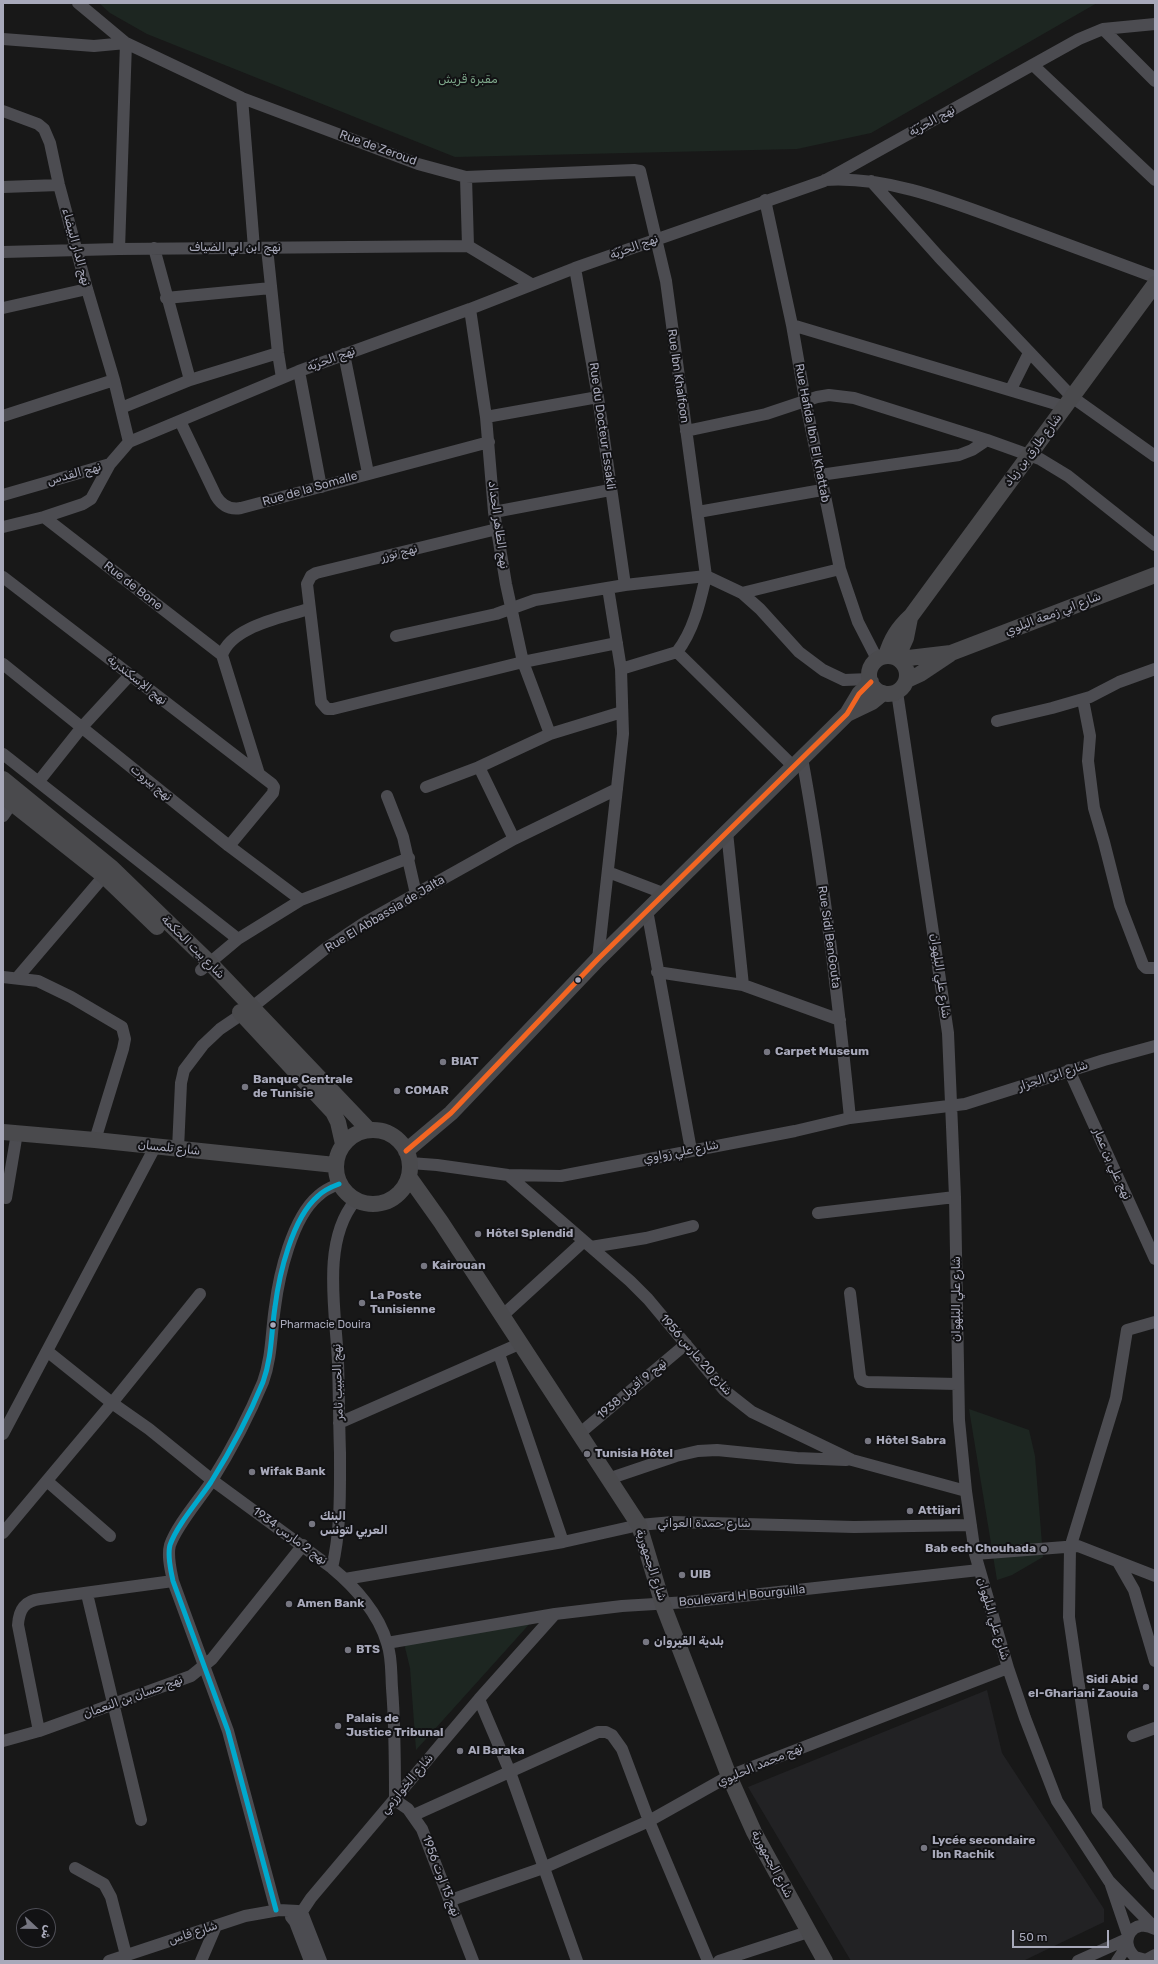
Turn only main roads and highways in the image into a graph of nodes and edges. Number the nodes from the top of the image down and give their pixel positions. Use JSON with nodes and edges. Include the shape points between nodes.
{"nodes":[{"id":1,"x":1155,"y":284,"type":"edge"},
{"id":2,"x":1155,"y":575,"type":"edge"},
{"id":3,"x":951,"y":653,"type":"junction"},
{"id":4,"x":890,"y":658,"type":"junction"},
{"id":5,"x":870,"y":681,"type":"junction"},
{"id":6,"x":896,"y":688,"type":"junction"},
{"id":7,"x":847,"y":714,"type":"junction"},
{"id":8,"x":3,"y":779,"type":"edge"},
{"id":9,"x":6,"y":805,"type":"edge"},
{"id":10,"x":206,"y":966,"type":"junction"},
{"id":11,"x":247,"y":1011,"type":"junction"},
{"id":12,"x":369,"y":1130,"type":"junction"},
{"id":13,"x":10,"y":1133,"type":"edge"},
{"id":14,"x":343,"y":1144,"type":"junction"},
{"id":15,"x":408,"y":1164,"type":"junction"},
{"id":16,"x":335,"y":1165,"type":"junction"},
{"id":17,"x":825,"y":1961,"type":"edge"}],
"edges":[{"from":1,"to":4,"type":"main road","name":"شارع طارق بن زياد","via":[[899,628],[892,639]]},
{"from":2,"to":3,"type":"main road","name":"شارع ابي زمعة البلوي"},
{"from":3,"to":4,"type":"main road","name":"شارع ابي زمعة البلوي"},
{"from":3,"to":6,"type":"main road","name":"شارع ابي زمعة البلوي"},
{"from":4,"to":5,"type":"main road","via":[[870,668]]},
{"from":4,"to":6,"type":"main road","via":[[907,669]]},
{"from":5,"to":6,"type":"main road","via":[[874,687]]},
{"from":5,"to":7,"type":"main road"},
{"from":6,"to":7,"type":"main road","name":"شارع ابي زمعة البلوي"},
{"from":7,"to":15,"type":"main road","via":[[598,959],[452,1113]]},
{"from":8,"to":10,"type":"main road","name":"شارع بيت الحكمة","via":[[112,868]]},
{"from":9,"to":10,"type":"main road","name":"شارع بيت الحكمة","via":[[104,876]]},
{"from":10,"to":11,"type":"main road","name":"شارع بيت الحكمة"},
{"from":11,"to":12,"type":"main road","name":"شارع بيت الحكمة"},
{"from":11,"to":14,"type":"main road","name":"شارع بيت الحكمة","via":[[333,1112]]},
{"from":12,"to":14,"type":"main road","via":[[350,1137]]},
{"from":12,"to":15,"type":"main road","via":[[391,1134],[400,1142]]},
{"from":13,"to":16,"type":"main road","name":"شارع تلمسان"},
{"from":14,"to":16,"type":"main road","via":[[337,1154]]},
{"from":15,"to":16,"type":"main road","via":[[400,1192],[387,1202],[376,1205],[355,1201],[346,1194],[339,1184]]},
{"from":15,"to":17,"type":"main road","name":"شارع الجمهورية","via":[[441,1222],[519,1344],[639,1525],[663,1605],[729,1776],[754,1832]]}]}
